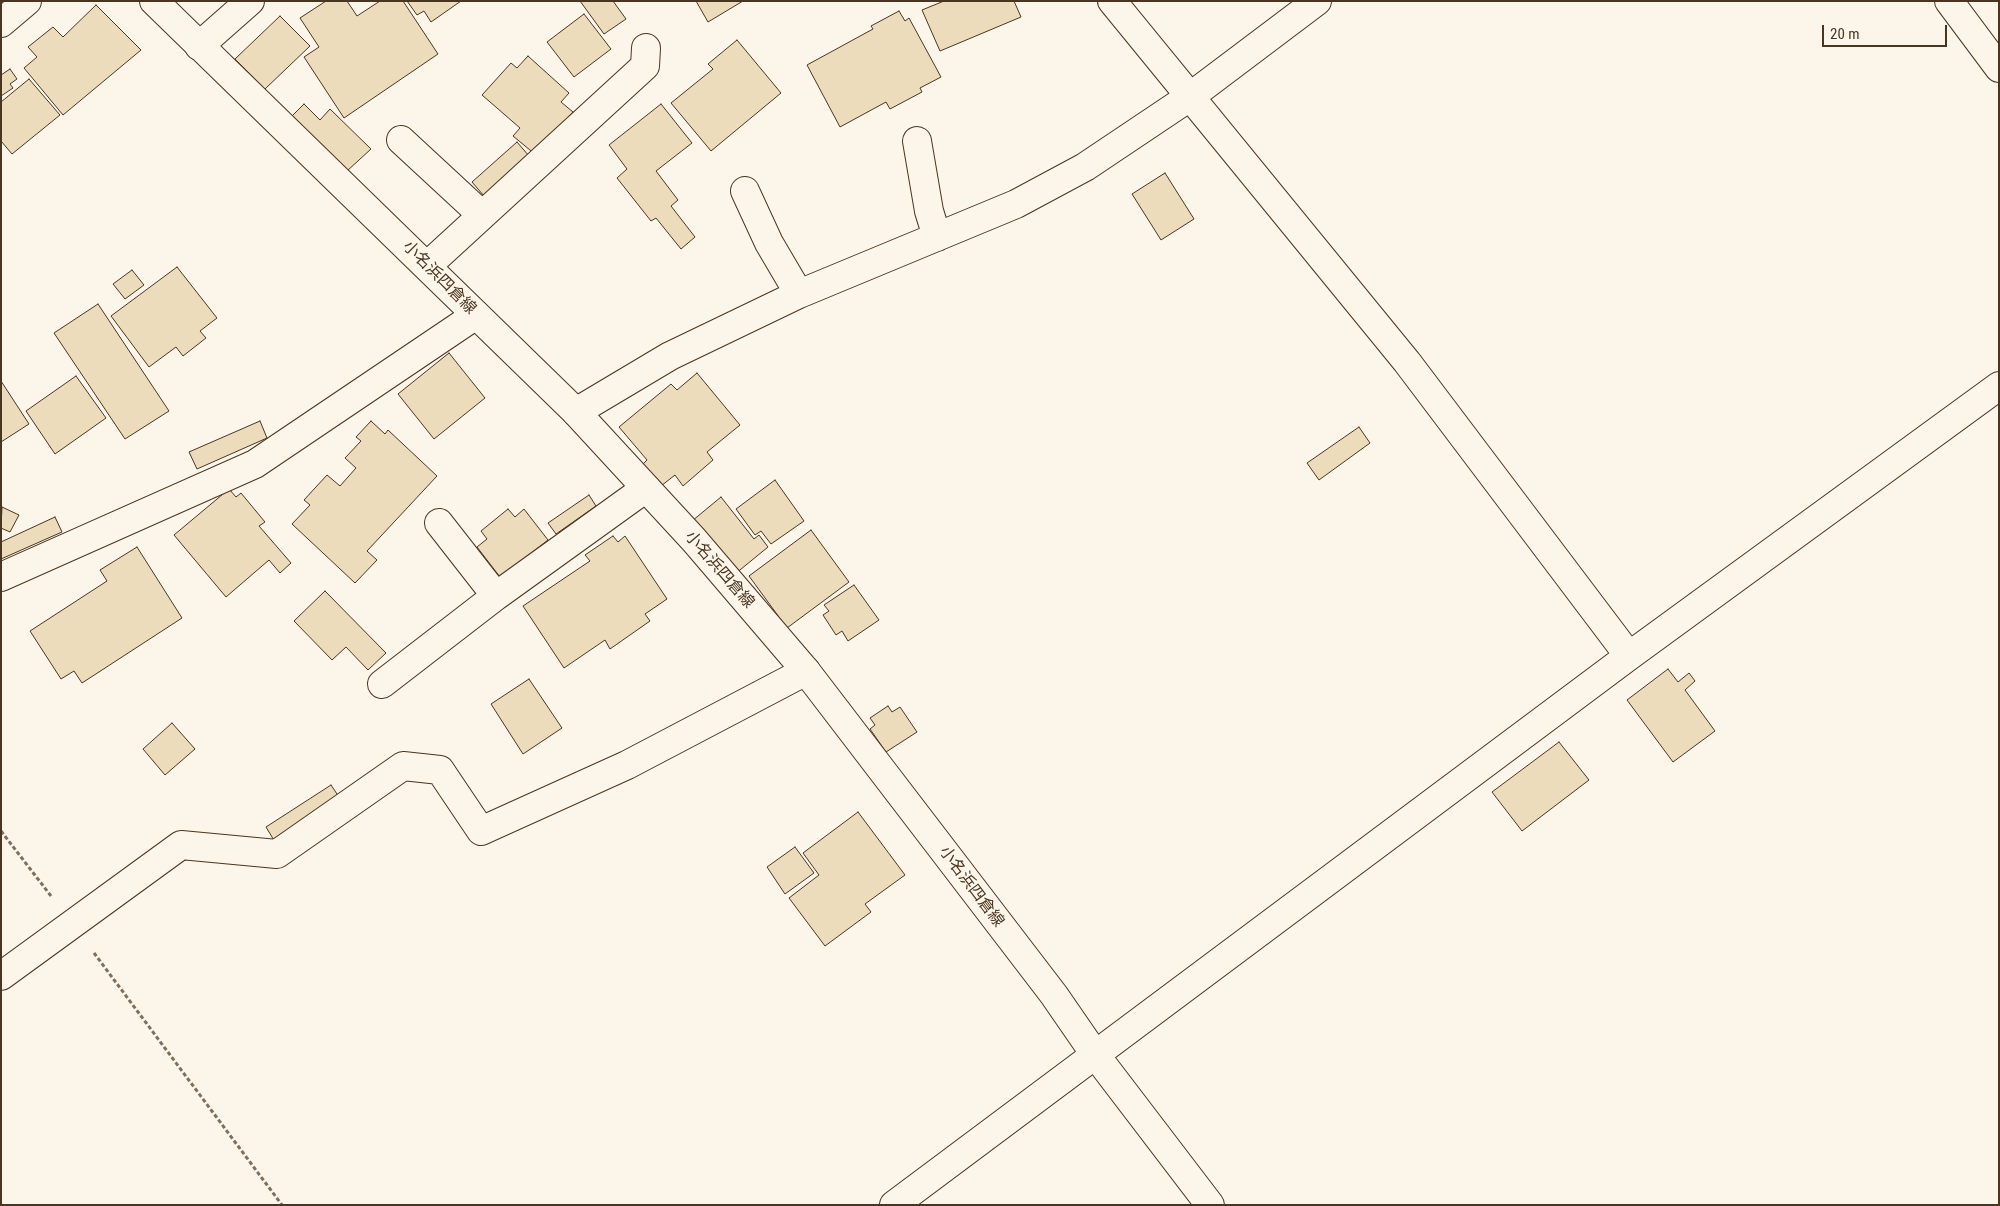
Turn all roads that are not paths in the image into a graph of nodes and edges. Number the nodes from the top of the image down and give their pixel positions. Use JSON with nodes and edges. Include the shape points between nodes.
{"nodes":[{"id":1,"x":27,"y":1,"type":"edge"},
{"id":2,"x":154,"y":1,"type":"edge"},
{"id":3,"x":250,"y":1,"type":"edge"},
{"id":4,"x":1112,"y":1,"type":"edge"},
{"id":5,"x":1317,"y":1,"type":"edge"},
{"id":6,"x":1949,"y":1,"type":"edge"},
{"id":7,"x":1,"y":23,"type":"edge"},
{"id":8,"x":199,"y":46,"type":"junction"},
{"id":9,"x":646,"y":48,"type":"dead end"},
{"id":10,"x":1999,"y":68,"type":"edge"},
{"id":11,"x":1191,"y":96,"type":"junction"},
{"id":12,"x":401,"y":140,"type":"dead end"},
{"id":13,"x":917,"y":141,"type":"dead end"},
{"id":14,"x":745,"y":191,"type":"dead end"},
{"id":15,"x":482,"y":215,"type":"junction"},
{"id":16,"x":937,"y":237,"type":"junction"},
{"id":17,"x":427,"y":266,"type":"junction"},
{"id":18,"x":799,"y":294,"type":"junction"},
{"id":19,"x":476,"y":315,"type":"junction"},
{"id":20,"x":1999,"y":386,"type":"edge"},
{"id":21,"x":576,"y":412,"type":"junction"},
{"id":22,"x":646,"y":488,"type":"junction"},
{"id":23,"x":439,"y":524,"type":"dead end"},
{"id":24,"x":1,"y":578,"type":"edge"},
{"id":25,"x":496,"y":596,"type":"junction"},
{"id":26,"x":1629,"y":656,"type":"junction"},
{"id":27,"x":806,"y":671,"type":"junction"},
{"id":28,"x":382,"y":684,"type":"dead end"},
{"id":29,"x":1,"y":976,"type":"edge"},
{"id":30,"x":1094,"y":1053,"type":"junction"},
{"id":31,"x":894,"y":1205,"type":"edge"},
{"id":32,"x":1210,"y":1205,"type":"edge"}],
"edges":[{"from":1,"to":7,"type":"street"},
{"from":2,"to":8,"type":"street","name":"小名浜四倉線"},
{"from":3,"to":8,"type":"street"},
{"from":4,"to":11,"type":"street"},
{"from":5,"to":11,"type":"street"},
{"from":6,"to":10,"type":"street"},
{"from":8,"to":17,"type":"street","name":"小名浜四倉線"},
{"from":9,"to":15,"type":"street","via":[[645,66]]},
{"from":11,"to":16,"type":"street","via":[[1085,167],[1016,204]]},
{"from":11,"to":26,"type":"street","via":[[1407,362]]},
{"from":12,"to":15,"type":"street"},
{"from":13,"to":16,"type":"street","via":[[928,211]]},
{"from":14,"to":18,"type":"street","via":[[769,243]]},
{"from":15,"to":17,"type":"street"},
{"from":16,"to":18,"type":"street"},
{"from":17,"to":19,"type":"street","name":"小名浜四倉線"},
{"from":18,"to":21,"type":"street","via":[[670,356]]},
{"from":19,"to":21,"type":"street","name":"小名浜四倉線"},
{"from":19,"to":24,"type":"street","via":[[255,464]]},
{"from":20,"to":26,"type":"street"},
{"from":21,"to":22,"type":"street","name":"小名浜四倉線"},
{"from":22,"to":25,"type":"street"},
{"from":22,"to":27,"type":"street","name":"小名浜四倉線"},
{"from":23,"to":25,"type":"street"},
{"from":25,"to":28,"type":"street"},
{"from":26,"to":30,"type":"street"},
{"from":27,"to":29,"type":"street","via":[[627,766],[481,831],[440,770],[403,766],[277,854],[181,845]]},
{"from":27,"to":30,"type":"street","name":"小名浜四倉線","via":[[1054,995]]},
{"from":30,"to":31,"type":"street"},
{"from":30,"to":32,"type":"street","name":"小名浜四倉線"}]}
